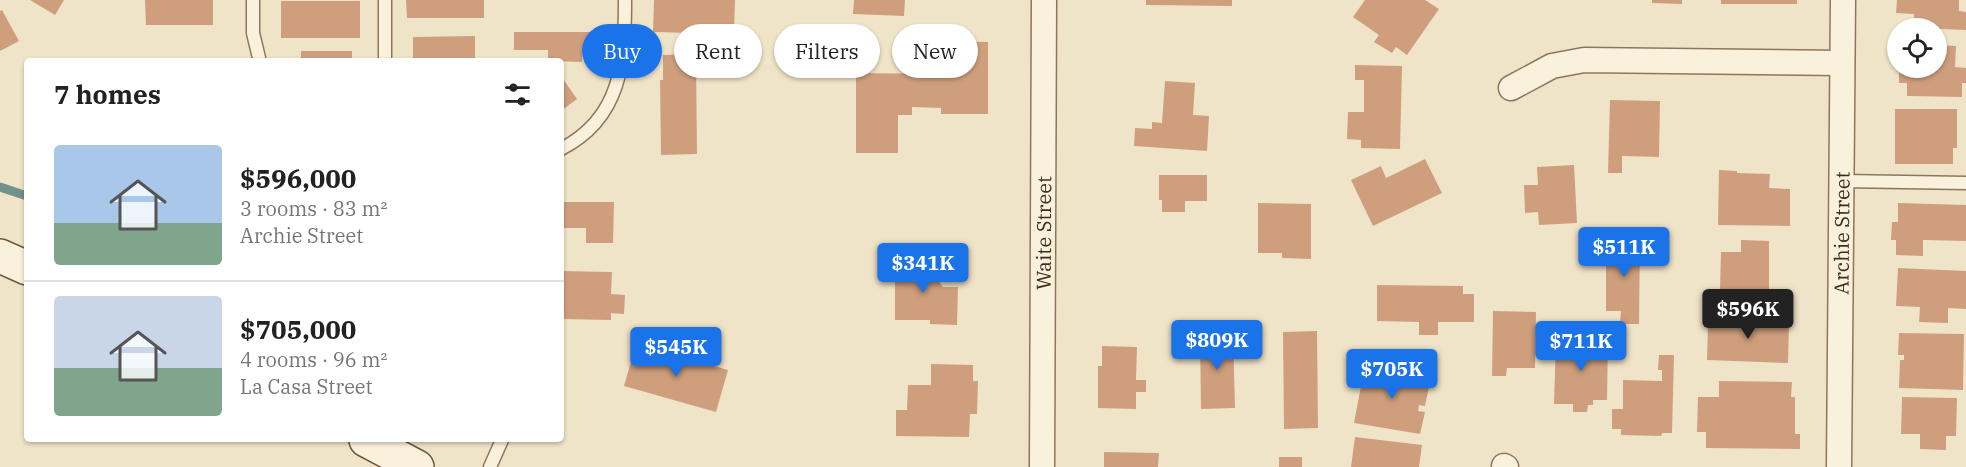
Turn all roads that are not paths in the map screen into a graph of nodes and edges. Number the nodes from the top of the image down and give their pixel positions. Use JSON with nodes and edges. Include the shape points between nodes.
{"nodes":[{"id":1,"x":253,"y":0,"type":"edge"},
{"id":2,"x":385,"y":0,"type":"edge"},
{"id":3,"x":625,"y":0,"type":"edge"},
{"id":4,"x":1044,"y":0,"type":"edge"},
{"id":5,"x":1843,"y":0,"type":"edge"},
{"id":6,"x":259,"y":58,"type":"edge"},
{"id":7,"x":385,"y":58,"type":"edge"},
{"id":8,"x":1842,"y":63,"type":"junction"},
{"id":9,"x":1511,"y":88,"type":"dead end"},
{"id":10,"x":564,"y":148,"type":"edge"},
{"id":11,"x":1842,"y":181,"type":"junction"},
{"id":12,"x":1966,"y":183,"type":"edge"},
{"id":13,"x":0,"y":256,"type":"edge"},
{"id":14,"x":24,"y":267,"type":"edge"},
{"id":15,"x":370,"y":442,"type":"edge"},
{"id":16,"x":501,"y":442,"type":"edge"},
{"id":17,"x":417,"y":467,"type":"edge"},
{"id":18,"x":490,"y":467,"type":"edge"},
{"id":19,"x":1042,"y":467,"type":"edge"},
{"id":20,"x":1839,"y":467,"type":"edge"}],
"edges":[{"from":1,"to":6,"type":"lane","via":[[253,33]]},
{"from":2,"to":7,"type":"lane"},
{"from":3,"to":10,"type":"lane","via":[[619,81],[602,117]]},
{"from":4,"to":19,"type":"street","name":"Waite Street"},
{"from":5,"to":8,"type":"street","name":"Archie Street"},
{"from":8,"to":9,"type":"street","via":[[1584,60],[1552,66]]},
{"from":8,"to":11,"type":"street","name":"Archie Street"},
{"from":11,"to":12,"type":"lane"},
{"from":11,"to":20,"type":"street","name":"Archie Street"},
{"from":13,"to":14,"type":"main road"},
{"from":15,"to":17,"type":"main road"},
{"from":16,"to":18,"type":"lane"}]}
